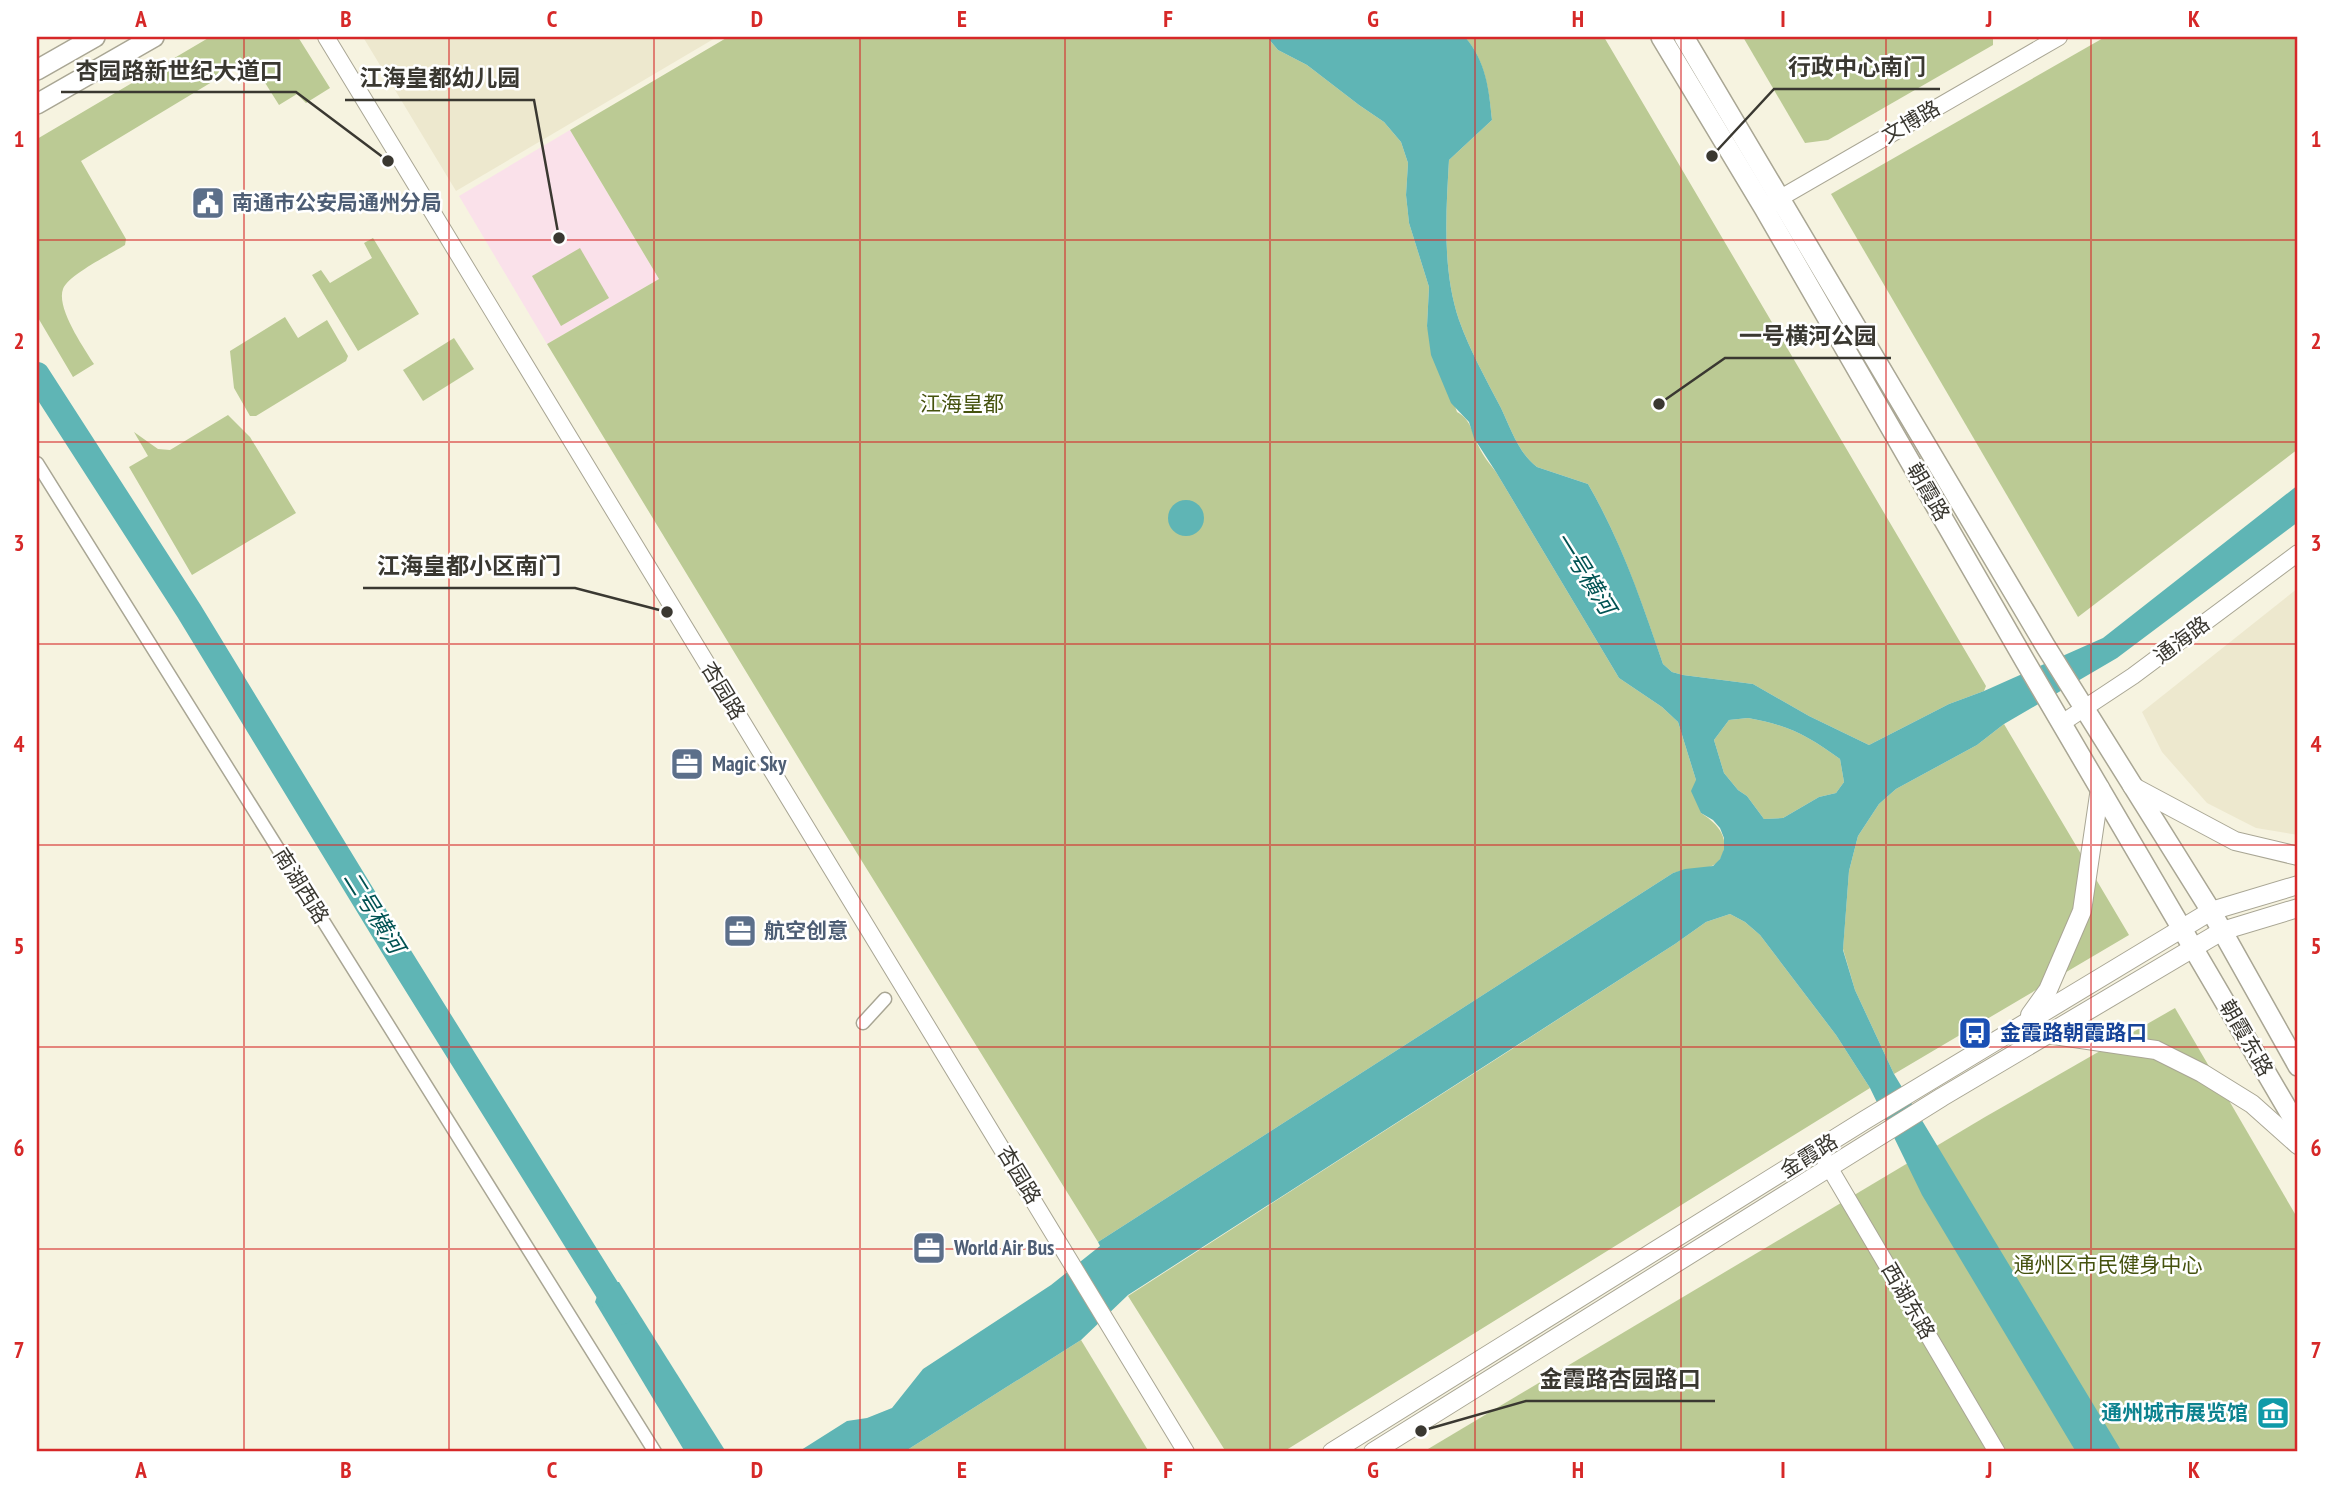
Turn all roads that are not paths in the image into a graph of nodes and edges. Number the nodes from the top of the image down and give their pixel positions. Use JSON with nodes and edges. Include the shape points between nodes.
{"nodes":[{"id":1,"x":95,"y":37,"type":"edge"},
{"id":2,"x":154,"y":37,"type":"edge"},
{"id":3,"x":326,"y":37,"type":"edge"},
{"id":4,"x":1661,"y":37,"type":"edge"},
{"id":5,"x":1684,"y":37,"type":"edge"},
{"id":6,"x":2059,"y":37,"type":"edge"},
{"id":7,"x":37,"y":70,"type":"edge"},
{"id":8,"x":37,"y":104,"type":"edge"},
{"id":9,"x":1772,"y":203,"type":"junction"},
{"id":10,"x":37,"y":463,"type":"edge"},
{"id":11,"x":2298,"y":553,"type":"edge"},
{"id":12,"x":2079,"y":701,"type":"junction"},
{"id":13,"x":2058,"y":715,"type":"junction"},
{"id":14,"x":2132,"y":786,"type":"junction"},
{"id":15,"x":2100,"y":788,"type":"junction"},
{"id":16,"x":2298,"y":856,"type":"edge"},
{"id":17,"x":2298,"y":885,"type":"edge"},
{"id":18,"x":2298,"y":908,"type":"edge"},
{"id":19,"x":2211,"y":911,"type":"junction"},
{"id":20,"x":2181,"y":929,"type":"junction"},
{"id":21,"x":2222,"y":931,"type":"junction"},
{"id":22,"x":2194,"y":948,"type":"junction"},
{"id":23,"x":885,"y":999,"type":"dead end"},
{"id":24,"x":863,"y":1023,"type":"dead end"},
{"id":25,"x":2023,"y":1024,"type":"junction"},
{"id":26,"x":2047,"y":1034,"type":"junction"},
{"id":27,"x":2298,"y":1066,"type":"edge"},
{"id":28,"x":2298,"y":1127,"type":"edge"},
{"id":29,"x":2298,"y":1145,"type":"edge"},
{"id":30,"x":1819,"y":1150,"type":"junction"},
{"id":31,"x":1829,"y":1167,"type":"junction"},
{"id":32,"x":655,"y":1452,"type":"edge"},
{"id":33,"x":1186,"y":1452,"type":"edge"},
{"id":34,"x":1332,"y":1452,"type":"edge"},
{"id":35,"x":1373,"y":1452,"type":"edge"},
{"id":36,"x":1997,"y":1452,"type":"edge"}],
"edges":[{"from":1,"to":7,"type":"main road"},
{"from":2,"to":8,"type":"main road"},
{"from":3,"to":33,"type":"street","name":"杏园路"},
{"from":4,"to":9,"type":"main road","name":"朝霞路"},
{"from":5,"to":9,"type":"main road","name":"朝霞路"},
{"from":6,"to":9,"type":"street","name":"文博路"},
{"from":9,"to":12,"type":"main road","name":"朝霞路"},
{"from":9,"to":13,"type":"main road","name":"朝霞路"},
{"from":10,"to":32,"type":"street","name":"南湖西路"},
{"from":11,"to":12,"type":"street","name":"通海路","via":[[2133,676]]},
{"from":12,"to":13,"type":"street","name":"通海路"},
{"from":12,"to":14,"type":"main road","name":"朝霞路"},
{"from":13,"to":15,"type":"main road","name":"朝霞路"},
{"from":14,"to":16,"type":"main road","via":[[2235,841]]},
{"from":14,"to":19,"type":"main road","name":"朝霞路"},
{"from":15,"to":20,"type":"main road","name":"朝霞路"},
{"from":15,"to":25,"type":"main road","via":[[2082,911],[2048,990]]},
{"from":17,"to":19,"type":"main road","name":"金霞路"},
{"from":18,"to":21,"type":"main road","name":"金霞路"},
{"from":19,"to":20,"type":"main road","name":"金霞路"},
{"from":19,"to":21,"type":"main road","name":"朝霞东路"},
{"from":20,"to":22,"type":"main road","name":"朝霞路"},
{"from":20,"to":25,"type":"main road","name":"金霞路"},
{"from":21,"to":22,"type":"main road","name":"金霞路"},
{"from":21,"to":27,"type":"main road","name":"朝霞东路"},
{"from":22,"to":26,"type":"main road","name":"金霞路"},
{"from":22,"to":28,"type":"main road","name":"朝霞东路"},
{"from":23,"to":24,"type":"street"},
{"from":25,"to":30,"type":"main road","name":"金霞路"},
{"from":26,"to":29,"type":"main road","via":[[2156,1050],[2252,1104]]},
{"from":26,"to":31,"type":"main road","name":"金霞路"},
{"from":30,"to":31,"type":"street","name":"西湖东路"},
{"from":30,"to":34,"type":"main road","name":"金霞路"},
{"from":31,"to":35,"type":"main road","name":"金霞路"},
{"from":31,"to":36,"type":"street","name":"西湖东路"}]}
